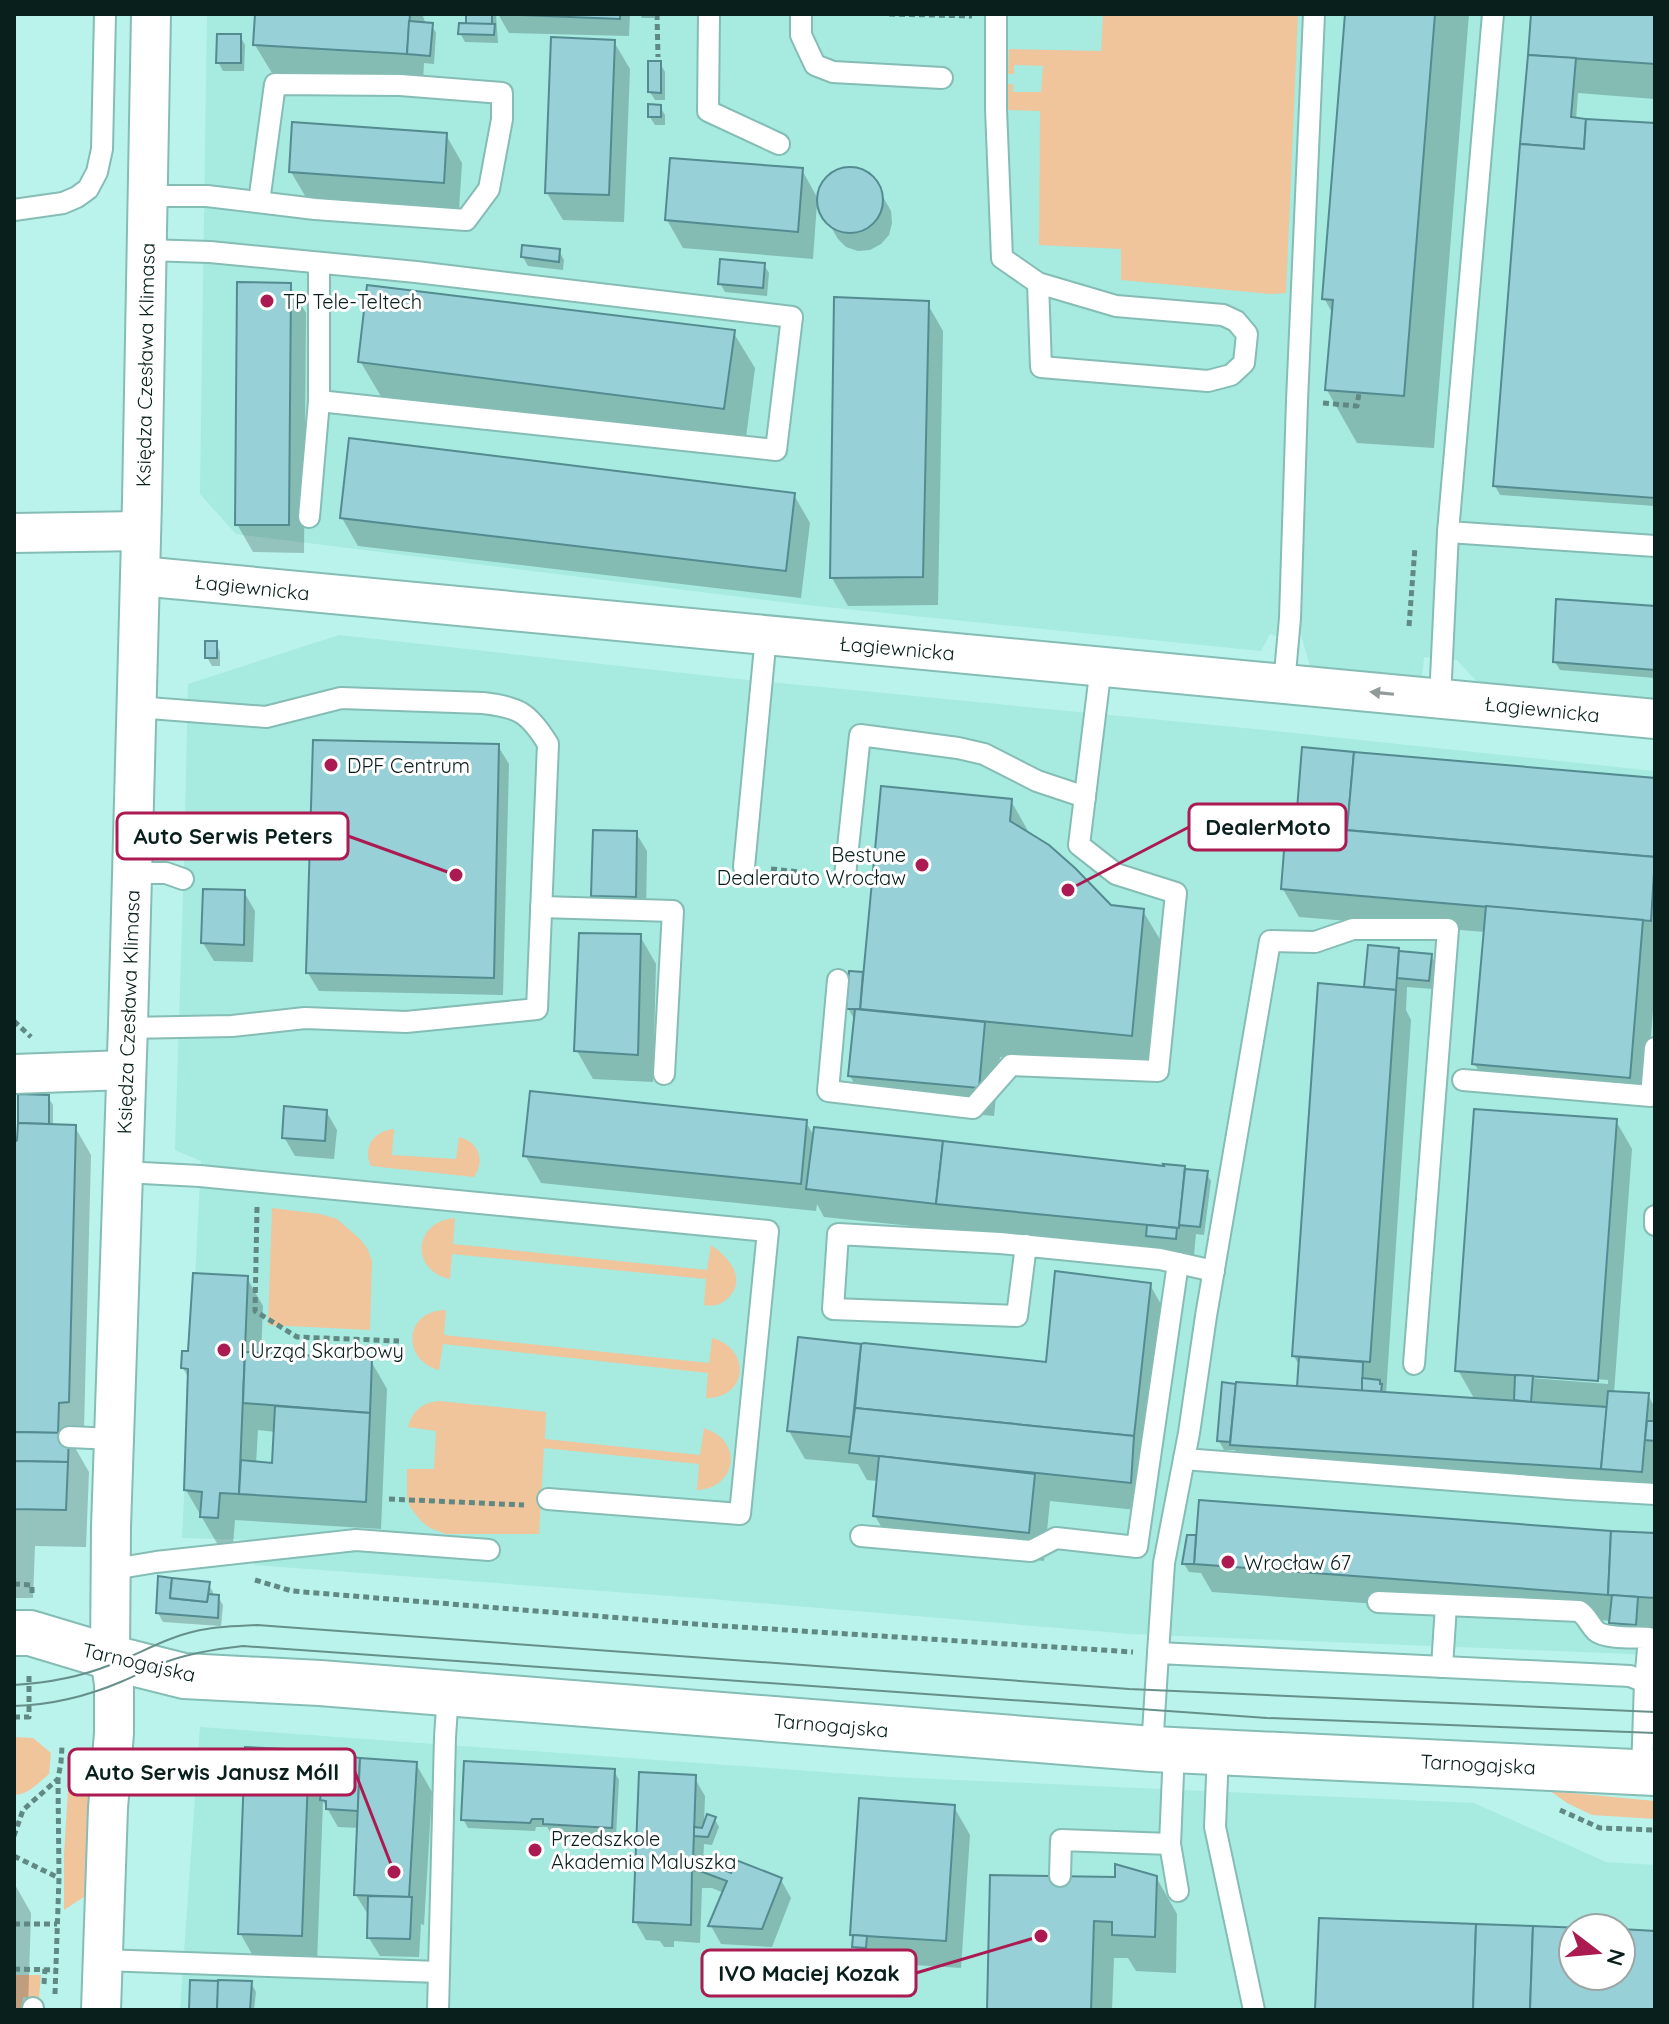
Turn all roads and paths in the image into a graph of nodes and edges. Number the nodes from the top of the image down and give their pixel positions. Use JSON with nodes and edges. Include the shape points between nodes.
{"nodes":[{"id":1,"x":105,"y":14,"type":"edge"},
{"id":2,"x":151,"y":14,"type":"edge"},
{"id":3,"x":657,"y":14,"type":"edge"},
{"id":4,"x":709,"y":14,"type":"edge"},
{"id":5,"x":801,"y":14,"type":"edge"},
{"id":6,"x":889,"y":14,"type":"edge"},
{"id":7,"x":1314,"y":14,"type":"edge"},
{"id":8,"x":1493,"y":14,"type":"edge"},
{"id":9,"x":996,"y":15,"type":"edge"},
{"id":10,"x":658,"y":57,"type":"dead end"},
{"id":11,"x":942,"y":78,"type":"dead end"},
{"id":12,"x":779,"y":144,"type":"dead end"},
{"id":13,"x":149,"y":196,"type":"junction"},
{"id":14,"x":259,"y":202,"type":"junction"},
{"id":15,"x":14,"y":210,"type":"edge"},
{"id":16,"x":146,"y":250,"type":"junction"},
{"id":17,"x":319,"y":263,"type":"junction"},
{"id":18,"x":1038,"y":283,"type":"junction"},
{"id":19,"x":1359,"y":393,"type":"dead end"},
{"id":20,"x":319,"y":401,"type":"junction"},
{"id":21,"x":1297,"y":401,"type":"junction"},
{"id":22,"x":309,"y":517,"type":"dead end"},
{"id":23,"x":141,"y":531,"type":"junction"},
{"id":24,"x":1448,"y":532,"type":"junction"},
{"id":25,"x":14,"y":533,"type":"edge"},
{"id":26,"x":1655,"y":546,"type":"edge"},
{"id":27,"x":1415,"y":547,"type":"dead end"},
{"id":28,"x":140,"y":576,"type":"junction"},
{"id":29,"x":1409,"y":626,"type":"dead end"},
{"id":30,"x":766,"y":636,"type":"junction"},
{"id":31,"x":1101,"y":666,"type":"junction"},
{"id":32,"x":1284,"y":684,"type":"junction"},
{"id":33,"x":1440,"y":699,"type":"junction"},
{"id":34,"x":136,"y":707,"type":"junction"},
{"id":35,"x":1655,"y":719,"type":"edge"},
{"id":36,"x":1085,"y":797,"type":"junction"},
{"id":37,"x":744,"y":867,"type":"joint"},
{"id":38,"x":132,"y":873,"type":"junction"},
{"id":39,"x":845,"y":876,"type":"joint"},
{"id":40,"x":183,"y":879,"type":"dead end"},
{"id":41,"x":541,"y":907,"type":"junction"},
{"id":42,"x":838,"y":980,"type":"dead end"},
{"id":43,"x":128,"y":1028,"type":"junction"},
{"id":44,"x":1655,"y":1048,"type":"edge"},
{"id":45,"x":126,"y":1070,"type":"junction"},
{"id":46,"x":14,"y":1074,"type":"edge"},
{"id":47,"x":664,"y":1074,"type":"dead end"},
{"id":48,"x":1463,"y":1080,"type":"dead end"},
{"id":49,"x":123,"y":1172,"type":"junction"},
{"id":50,"x":257,"y":1202,"type":"dead end"},
{"id":51,"x":1655,"y":1216,"type":"edge"},
{"id":52,"x":1655,"y":1225,"type":"edge"},
{"id":53,"x":1026,"y":1245,"type":"junction"},
{"id":54,"x":1178,"y":1263,"type":"junction"},
{"id":55,"x":1214,"y":1271,"type":"junction"},
{"id":56,"x":399,"y":1341,"type":"dead end"},
{"id":57,"x":1414,"y":1364,"type":"dead end"},
{"id":58,"x":69,"y":1437,"type":"dead end"},
{"id":59,"x":114,"y":1439,"type":"junction"},
{"id":60,"x":1184,"y":1459,"type":"junction"},
{"id":61,"x":1655,"y":1494,"type":"edge"},
{"id":62,"x":389,"y":1499,"type":"dead end"},
{"id":63,"x":548,"y":1499,"type":"joint"},
{"id":64,"x":861,"y":1536,"type":"dead end"},
{"id":65,"x":489,"y":1550,"type":"dead end"},
{"id":66,"x":213,"y":1556,"type":"junction"},
{"id":67,"x":110,"y":1566,"type":"junction"},
{"id":68,"x":14,"y":1584,"type":"edge"},
{"id":69,"x":32,"y":1585,"type":"dead end"},
{"id":70,"x":1378,"y":1602,"type":"dead end"},
{"id":71,"x":1446,"y":1605,"type":"junction"},
{"id":72,"x":14,"y":1633,"type":"edge"},
{"id":73,"x":1158,"y":1653,"type":"junction"},
{"id":74,"x":110,"y":1657,"type":"junction"},
{"id":75,"x":1442,"y":1667,"type":"junction"},
{"id":76,"x":29,"y":1679,"type":"dead end"},
{"id":77,"x":1645,"y":1682,"type":"junction"},
{"id":78,"x":448,"y":1693,"type":"junction"},
{"id":79,"x":14,"y":1717,"type":"edge"},
{"id":80,"x":62,"y":1747,"type":"dead end"},
{"id":81,"x":1163,"y":1750,"type":"junction"},
{"id":82,"x":1218,"y":1752,"type":"junction"},
{"id":83,"x":1649,"y":1773,"type":"edge"},
{"id":84,"x":58,"y":1779,"type":"junction"},
{"id":85,"x":14,"y":1836,"type":"edge"},
{"id":86,"x":1170,"y":1844,"type":"junction"},
{"id":87,"x":14,"y":1856,"type":"edge"},
{"id":88,"x":1060,"y":1876,"type":"dead end"},
{"id":89,"x":59,"y":1878,"type":"junction"},
{"id":90,"x":1178,"y":1891,"type":"dead end"},
{"id":91,"x":14,"y":1924,"type":"edge"},
{"id":92,"x":57,"y":1924,"type":"junction"},
{"id":93,"x":103,"y":1960,"type":"junction"},
{"id":94,"x":14,"y":1969,"type":"edge"},
{"id":95,"x":56,"y":1970,"type":"junction"},
{"id":96,"x":439,"y":1972,"type":"junction"},
{"id":97,"x":55,"y":1997,"type":"dead end"},
{"id":98,"x":101,"y":2010,"type":"edge"},
{"id":99,"x":438,"y":2010,"type":"edge"},
{"id":100,"x":1254,"y":2010,"type":"edge"}],
"edges":[{"from":1,"to":15,"type":"lane","via":[[97,172],[77,197]]},
{"from":2,"to":13,"type":"street","name":"Księdza Czesława Klimasa"},
{"from":3,"to":10,"type":"path"},
{"from":4,"to":12,"type":"lane","via":[[708,111]]},
{"from":5,"to":11,"type":"lane","via":[[801,35],[815,65],[833,72]]},
{"from":6,"to":9,"type":"path"},
{"from":7,"to":21,"type":"lane"},
{"from":8,"to":24,"type":"lane"},
{"from":9,"to":18,"type":"lane","via":[[1002,258]]},
{"from":13,"to":14,"type":"lane"},
{"from":13,"to":16,"type":"street","name":"Księdza Czesława Klimasa"},
{"from":14,"to":14,"type":"lane","via":[[466,220],[489,189],[502,93],[275,84]]},
{"from":16,"to":17,"type":"lane"},
{"from":16,"to":23,"type":"street","name":"Księdza Czesława Klimasa"},
{"from":17,"to":20,"type":"lane"},
{"from":17,"to":20,"type":"lane","via":[[792,317],[776,450]]},
{"from":18,"to":18,"type":"lane","via":[[1116,306],[1223,315],[1247,334],[1244,363],[1231,375],[1208,381],[1041,367]]},
{"from":19,"to":21,"type":"path","via":[[1357,406]]},
{"from":20,"to":22,"type":"lane"},
{"from":21,"to":32,"type":"lane"},
{"from":23,"to":25,"type":"street"},
{"from":23,"to":28,"type":"street","name":"Księdza Czesława Klimasa"},
{"from":24,"to":26,"type":"lane"},
{"from":24,"to":33,"type":"lane"},
{"from":27,"to":29,"type":"path"},
{"from":28,"to":30,"type":"street","name":"Łagiewnicka"},
{"from":28,"to":34,"type":"street","name":"Księdza Czesława Klimasa"},
{"from":30,"to":31,"type":"street","name":"Łagiewnicka"},
{"from":30,"to":37,"type":"lane"},
{"from":31,"to":32,"type":"street","name":"Łagiewnicka"},
{"from":31,"to":36,"type":"lane"},
{"from":33,"to":32,"type":"street","name":"Łagiewnicka","one_way":true},
{"from":33,"to":35,"type":"street","name":"Łagiewnicka"},
{"from":34,"to":38,"type":"street","name":"Księdza Czesława Klimasa"},
{"from":34,"to":41,"type":"lane","via":[[266,717],[341,698],[483,703],[520,711],[548,744]]},
{"from":36,"to":39,"type":"lane","via":[[1037,781],[984,754],[860,735]]},
{"from":36,"to":42,"type":"lane","via":[[1079,845],[1116,874],[1176,893],[1158,1071],[1011,1065],[973,1108],[828,1091]]},
{"from":37,"to":39,"type":"path"},
{"from":38,"to":40,"type":"lane"},
{"from":38,"to":43,"type":"street","name":"Księdza Czesława Klimasa"},
{"from":41,"to":43,"type":"lane","via":[[537,1009],[406,1022],[305,1018]]},
{"from":41,"to":47,"type":"lane","via":[[673,911]]},
{"from":43,"to":45,"type":"street","name":"Księdza Czesława Klimasa"},
{"from":44,"to":48,"type":"lane","via":[[1651,1096]]},
{"from":45,"to":46,"type":"street"},
{"from":45,"to":49,"type":"street","name":"Księdza Czesława Klimasa"},
{"from":49,"to":59,"type":"street","name":"Księdza Czesława Klimasa"},
{"from":49,"to":63,"type":"lane","via":[[768,1231],[740,1514]]},
{"from":50,"to":56,"type":"path","via":[[255,1311],[297,1337]]},
{"from":51,"to":52,"type":"lane"},
{"from":53,"to":53,"type":"lane","via":[[838,1234],[833,1309],[1017,1316]]},
{"from":53,"to":54,"type":"lane"},
{"from":54,"to":55,"type":"lane"},
{"from":54,"to":64,"type":"lane","via":[[1137,1547],[1056,1538],[1031,1551]]},
{"from":55,"to":57,"type":"lane","via":[[1270,941],[1315,942],[1353,929],[1448,929]]},
{"from":55,"to":60,"type":"lane"},
{"from":58,"to":59,"type":"lane"},
{"from":59,"to":67,"type":"street","name":"Księdza Czesława Klimasa"},
{"from":60,"to":61,"type":"lane"},
{"from":60,"to":73,"type":"lane","via":[[1164,1563]]},
{"from":62,"to":63,"type":"path","via":[[532,1506]]},
{"from":65,"to":66,"type":"lane","via":[[356,1540]]},
{"from":66,"to":67,"type":"lane"},
{"from":66,"to":73,"type":"path","via":[[238,1573],[292,1591],[707,1625]]},
{"from":67,"to":74,"type":"street","name":"Księdza Czesława Klimasa"},
{"from":68,"to":69,"type":"path"},
{"from":70,"to":71,"type":"lane"},
{"from":71,"to":75,"type":"lane"},
{"from":71,"to":77,"type":"lane","via":[[1579,1611],[1602,1635],[1649,1638]]},
{"from":72,"to":74,"type":"street","name":"Tarnogajska"},
{"from":73,"to":75,"type":"lane"},
{"from":73,"to":81,"type":"lane"},
{"from":74,"to":78,"type":"street","name":"Tarnogajska","via":[[184,1676]]},
{"from":74,"to":93,"type":"street","name":"Księdza Czesława Klimasa","via":[[114,1733]]},
{"from":75,"to":77,"type":"lane","via":[[1630,1676]]},
{"from":76,"to":79,"type":"path","via":[[29,1717]]},
{"from":77,"to":83,"type":"lane"},
{"from":78,"to":81,"type":"street","name":"Tarnogajska"},
{"from":78,"to":96,"type":"lane"},
{"from":80,"to":84,"type":"path"},
{"from":81,"to":82,"type":"street","name":"Tarnogajska"},
{"from":81,"to":86,"type":"lane"},
{"from":82,"to":83,"type":"street","name":"Tarnogajska"},
{"from":82,"to":100,"type":"lane","via":[[1215,1827]]},
{"from":84,"to":85,"type":"path","via":[[23,1810]]},
{"from":84,"to":89,"type":"path"},
{"from":86,"to":88,"type":"lane","via":[[1061,1840]]},
{"from":86,"to":90,"type":"lane"},
{"from":87,"to":89,"type":"path"},
{"from":89,"to":92,"type":"path"},
{"from":91,"to":92,"type":"path"},
{"from":92,"to":95,"type":"path"},
{"from":93,"to":96,"type":"lane"},
{"from":93,"to":98,"type":"street","name":"Księdza Czesława Klimasa"},
{"from":94,"to":95,"type":"path"},
{"from":95,"to":97,"type":"path"},
{"from":96,"to":99,"type":"lane"}]}
